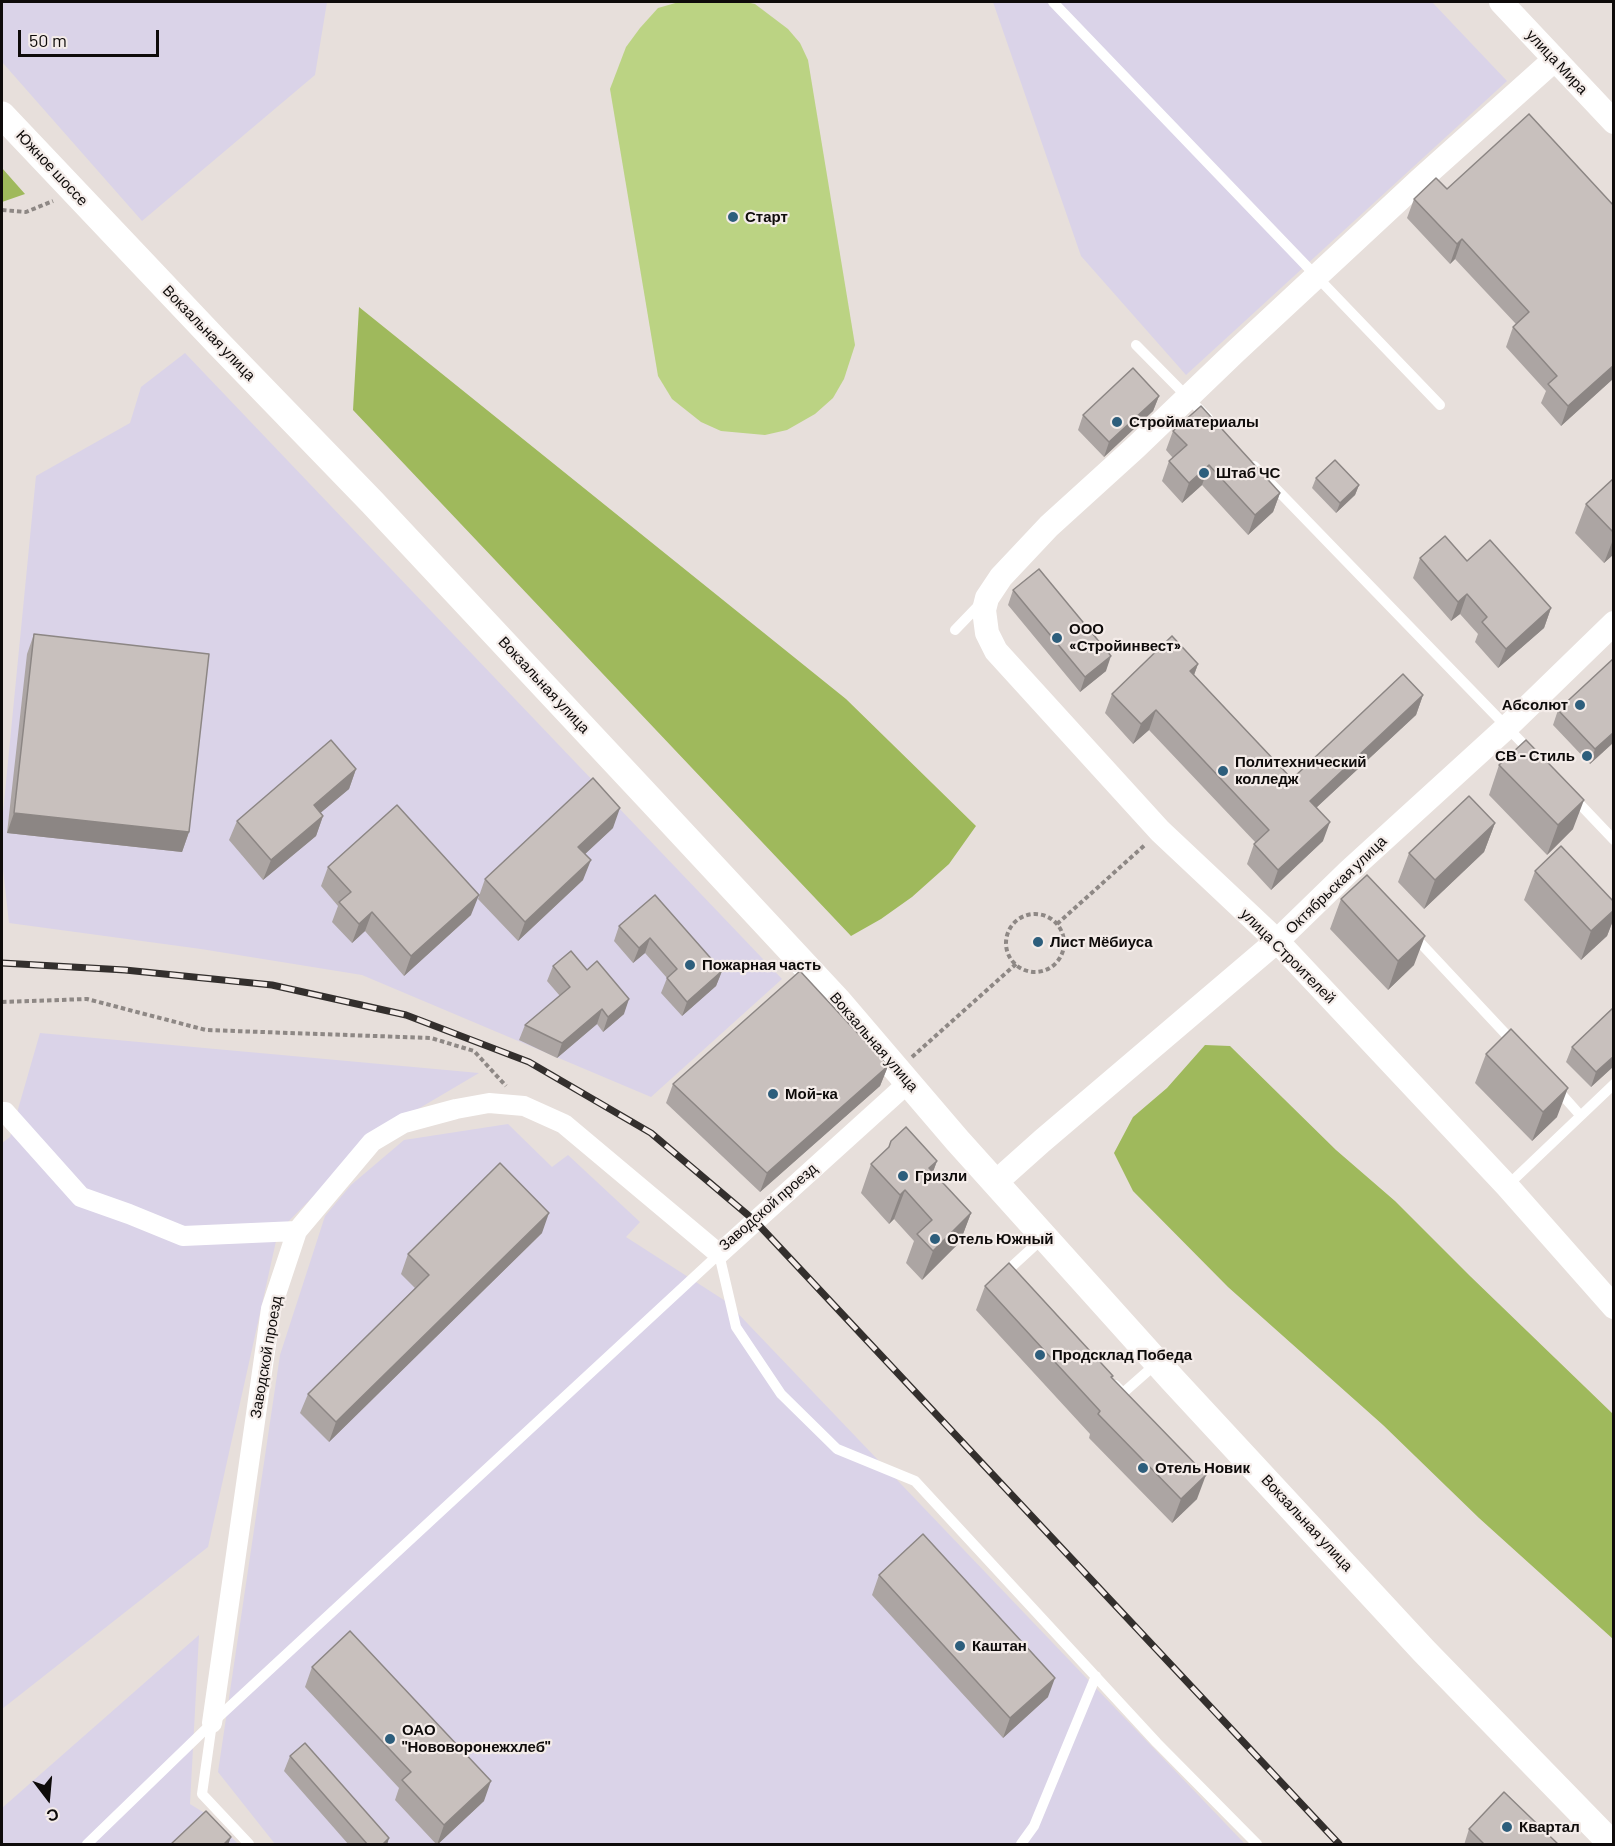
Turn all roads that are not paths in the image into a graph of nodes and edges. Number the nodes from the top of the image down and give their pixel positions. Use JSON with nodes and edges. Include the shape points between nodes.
{"nodes":[{"id":1,"x":1053,"y":2,"type":"edge"},
{"id":2,"x":1500,"y":2,"type":"edge"},
{"id":3,"x":1554,"y":60,"type":"junction"},
{"id":4,"x":2,"y":115,"type":"edge"},
{"id":5,"x":1614,"y":122,"type":"edge"},
{"id":6,"x":102,"y":221,"type":"joint"},
{"id":7,"x":1318,"y":275,"type":"junction"},
{"id":8,"x":1136,"y":345,"type":"dead end"},
{"id":9,"x":1187,"y":398,"type":"junction"},
{"id":10,"x":1440,"y":405,"type":"dead end"},
{"id":11,"x":1212,"y":423,"type":"edge"},
{"id":12,"x":1245,"y":456,"type":"edge"},
{"id":13,"x":987,"y":598,"type":"junction"},
{"id":14,"x":967,"y":617,"type":"junction"},
{"id":15,"x":1614,"y":623,"type":"edge"},
{"id":16,"x":955,"y":630,"type":"dead end"},
{"id":17,"x":996,"y":651,"type":"junction"},
{"id":18,"x":1507,"y":727,"type":"junction"},
{"id":19,"x":1540,"y":762,"type":"edge"},
{"id":20,"x":1564,"y":788,"type":"edge"},
{"id":21,"x":1614,"y":840,"type":"edge"},
{"id":22,"x":1404,"y":926,"type":"edge"},
{"id":23,"x":1277,"y":941,"type":"junction"},
{"id":24,"x":1526,"y":1055,"type":"edge"},
{"id":25,"x":904,"y":1076,"type":"junction"},
{"id":26,"x":1549,"y":1081,"type":"edge"},
{"id":27,"x":1614,"y":1084,"type":"edge"},
{"id":28,"x":2,"y":1112,"type":"edge"},
{"id":29,"x":1580,"y":1115,"type":"junction"},
{"id":30,"x":995,"y":1183,"type":"junction"},
{"id":31,"x":1507,"y":1186,"type":"junction"},
{"id":32,"x":297,"y":1231,"type":"junction"},
{"id":33,"x":1044,"y":1237,"type":"junction"},
{"id":34,"x":719,"y":1254,"type":"junction"},
{"id":35,"x":1022,"y":1287,"type":"edge"},
{"id":36,"x":1614,"y":1307,"type":"edge"},
{"id":37,"x":1158,"y":1363,"type":"junction"},
{"id":38,"x":1107,"y":1377,"type":"edge"},
{"id":39,"x":1096,"y":1676,"type":"junction"},
{"id":40,"x":212,"y":1723,"type":"junction"},
{"id":41,"x":87,"y":1845,"type":"edge"},
{"id":42,"x":249,"y":1845,"type":"edge"},
{"id":43,"x":1021,"y":1845,"type":"edge"},
{"id":44,"x":1257,"y":1845,"type":"edge"},
{"id":45,"x":1612,"y":1845,"type":"edge"}],
"edges":[{"from":1,"to":7,"type":"lane"},
{"from":2,"to":3,"type":"street","name":"улица Мира"},
{"from":3,"to":5,"type":"street","name":"улица Мира"},
{"from":3,"to":7,"type":"street"},
{"from":4,"to":6,"type":"main road","name":"Южное шоссе"},
{"from":6,"to":25,"type":"main road","name":"Вокзальная улица","via":[[389,519]]},
{"from":7,"to":9,"type":"street"},
{"from":7,"to":10,"type":"lane"},
{"from":8,"to":9,"type":"lane"},
{"from":9,"to":11,"type":"lane"},
{"from":9,"to":13,"type":"street","via":[[1028,546]]},
{"from":12,"to":18,"type":"lane"},
{"from":13,"to":14,"type":"lane"},
{"from":13,"to":17,"type":"street","name":"улица Строителей","via":[[985,622]]},
{"from":14,"to":16,"type":"lane"},
{"from":14,"to":17,"type":"lane"},
{"from":15,"to":18,"type":"street","name":"Октябрьская улица"},
{"from":17,"to":23,"type":"street","name":"улица Строителей","via":[[1160,831]]},
{"from":18,"to":19,"type":"lane"},
{"from":18,"to":23,"type":"street","name":"Октябрьская улица","via":[[1353,875]]},
{"from":20,"to":21,"type":"lane"},
{"from":22,"to":24,"type":"lane"},
{"from":23,"to":30,"type":"street","name":"Октябрьская улица"},
{"from":23,"to":31,"type":"street","name":"улица Строителей"},
{"from":25,"to":30,"type":"main road","name":"Вокзальная улица"},
{"from":25,"to":34,"type":"street","name":"Заводской проезд"},
{"from":26,"to":29,"type":"lane"},
{"from":27,"to":29,"type":"lane"},
{"from":28,"to":32,"type":"street","via":[[81,1197],[183,1236]]},
{"from":29,"to":31,"type":"lane"},
{"from":30,"to":33,"type":"main road","name":"Вокзальная улица"},
{"from":31,"to":36,"type":"street","name":"улица Строителей"},
{"from":32,"to":34,"type":"street","name":"Заводской проезд","via":[[372,1142],[404,1123],[489,1102],[524,1106],[564,1124]]},
{"from":32,"to":40,"type":"street","name":"Заводской проезд","via":[[271,1309]]},
{"from":33,"to":35,"type":"lane","via":[[1007,1271]]},
{"from":33,"to":37,"type":"main road","name":"Вокзальная улица"},
{"from":34,"to":39,"type":"lane","via":[[736,1328],[782,1394],[837,1449],[915,1481]]},
{"from":34,"to":40,"type":"lane"},
{"from":37,"to":38,"type":"lane","via":[[1123,1393]]},
{"from":37,"to":45,"type":"main road","name":"Вокзальная улица","via":[[1424,1651]]},
{"from":39,"to":43,"type":"lane","via":[[1034,1826]]},
{"from":39,"to":44,"type":"lane"},
{"from":40,"to":41,"type":"lane"},
{"from":40,"to":42,"type":"lane","name":"Заводской проезд","via":[[202,1794]]}]}
